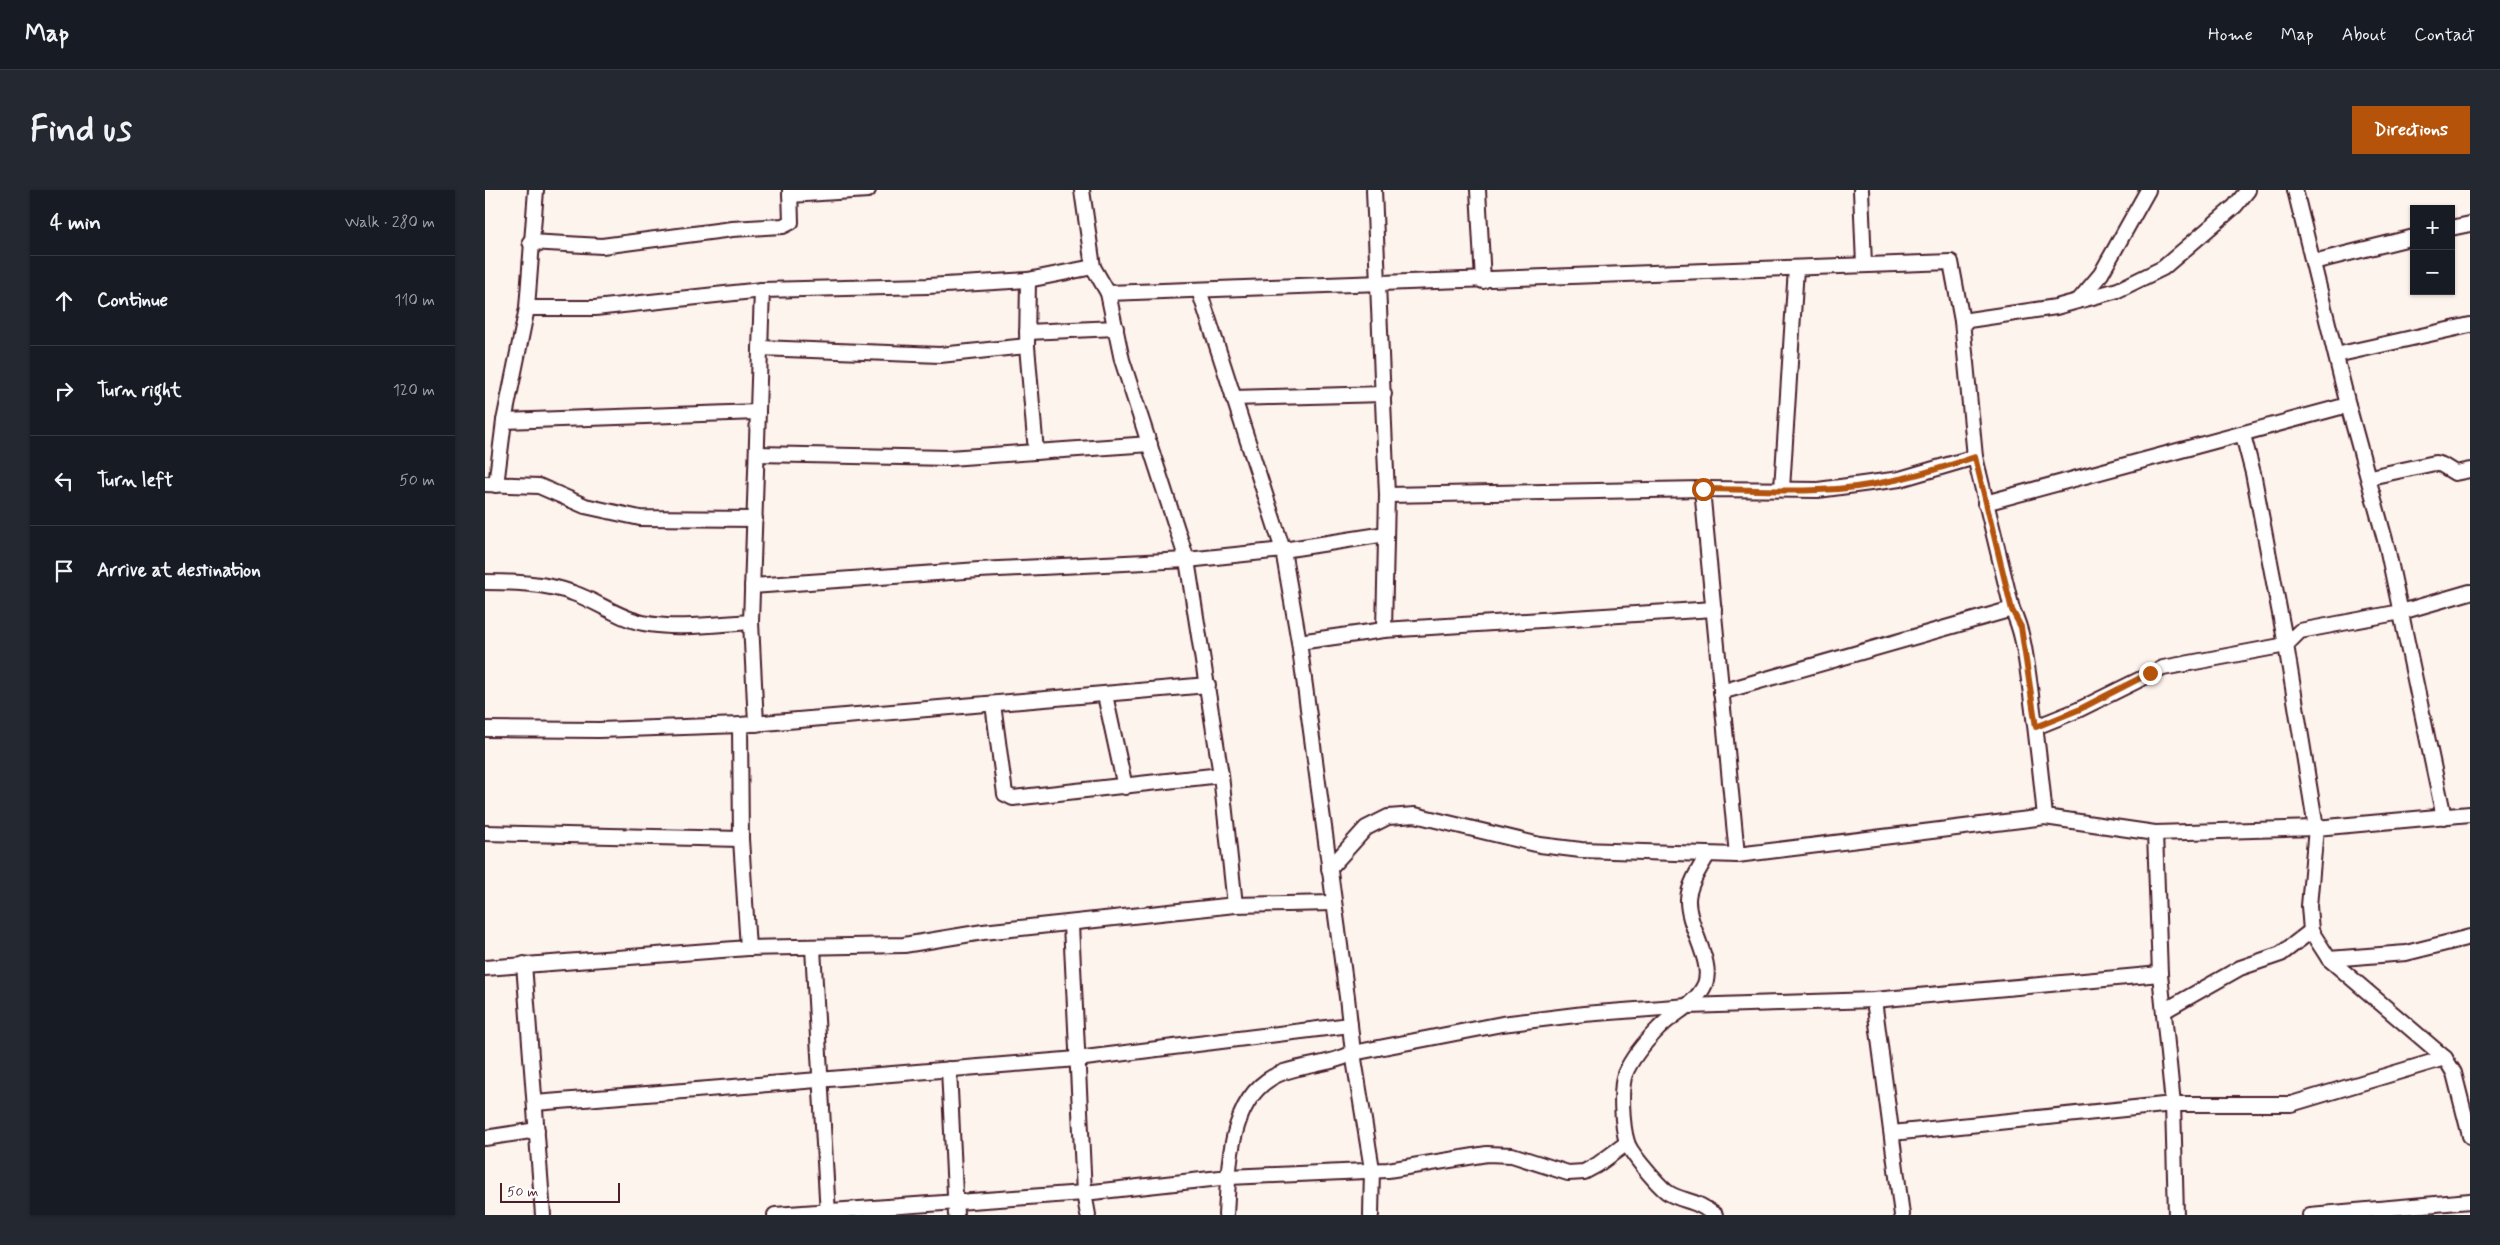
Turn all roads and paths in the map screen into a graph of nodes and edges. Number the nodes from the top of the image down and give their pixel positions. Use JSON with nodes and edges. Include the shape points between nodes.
{"nodes":[{"id":1,"x":536,"y":190,"type":"edge"},
{"id":2,"x":868,"y":190,"type":"edge"},
{"id":3,"x":1082,"y":190,"type":"edge"},
{"id":4,"x":1374,"y":190,"type":"edge"},
{"id":5,"x":1478,"y":190,"type":"edge"},
{"id":6,"x":1861,"y":190,"type":"edge"},
{"id":7,"x":2147,"y":190,"type":"edge"},
{"id":8,"x":2248,"y":190,"type":"edge"},
{"id":9,"x":2295,"y":190,"type":"edge"},
{"id":10,"x":790,"y":192,"type":"edge"},
{"id":11,"x":2470,"y":224,"type":"edge"},
{"id":12,"x":2455,"y":227,"type":"edge"},
{"id":13,"x":2410,"y":239,"type":"edge"},
{"id":14,"x":531,"y":242,"type":"junction"},
{"id":15,"x":2313,"y":262,"type":"junction"},
{"id":16,"x":1864,"y":265,"type":"junction"},
{"id":17,"x":1093,"y":267,"type":"junction"},
{"id":18,"x":1796,"y":268,"type":"junction"},
{"id":19,"x":1028,"y":280,"type":"junction"},
{"id":20,"x":1483,"y":281,"type":"junction"},
{"id":21,"x":1379,"y":285,"type":"junction"},
{"id":22,"x":762,"y":290,"type":"junction"},
{"id":23,"x":1199,"y":290,"type":"junction"},
{"id":24,"x":1108,"y":293,"type":"junction"},
{"id":25,"x":2079,"y":300,"type":"junction"},
{"id":26,"x":527,"y":308,"type":"junction"},
{"id":27,"x":1962,"y":322,"type":"junction"},
{"id":28,"x":2470,"y":325,"type":"edge"},
{"id":29,"x":1116,"y":328,"type":"junction"},
{"id":30,"x":1027,"y":339,"type":"junction"},
{"id":31,"x":760,"y":348,"type":"junction"},
{"id":32,"x":2336,"y":355,"type":"junction"},
{"id":33,"x":1384,"y":394,"type":"junction"},
{"id":34,"x":1233,"y":398,"type":"junction"},
{"id":35,"x":2348,"y":405,"type":"junction"},
{"id":36,"x":757,"y":412,"type":"junction"},
{"id":37,"x":504,"y":421,"type":"junction"},
{"id":38,"x":2243,"y":435,"type":"junction"},
{"id":39,"x":1149,"y":444,"type":"junction"},
{"id":40,"x":1036,"y":452,"type":"junction"},
{"id":41,"x":757,"y":454,"type":"junction"},
{"id":42,"x":1975,"y":457,"type":"junction"},
{"id":43,"x":2470,"y":470,"type":"edge"},
{"id":44,"x":2370,"y":477,"type":"junction"},
{"id":45,"x":491,"y":485,"type":"edge"},
{"id":46,"x":1703,"y":489,"type":"junction"},
{"id":47,"x":1782,"y":489,"type":"junction"},
{"id":48,"x":1387,"y":495,"type":"junction"},
{"id":49,"x":1985,"y":503,"type":"junction"},
{"id":50,"x":755,"y":519,"type":"junction"},
{"id":51,"x":1386,"y":534,"type":"junction"},
{"id":52,"x":1283,"y":550,"type":"junction"},
{"id":53,"x":1187,"y":560,"type":"junction"},
{"id":54,"x":485,"y":582,"type":"edge"},
{"id":55,"x":751,"y":586,"type":"junction"},
{"id":56,"x":2470,"y":592,"type":"edge"},
{"id":57,"x":1714,"y":609,"type":"junction"},
{"id":58,"x":2012,"y":610,"type":"junction"},
{"id":59,"x":2401,"y":612,"type":"junction"},
{"id":60,"x":751,"y":622,"type":"junction"},
{"id":61,"x":1384,"y":630,"type":"junction"},
{"id":62,"x":1299,"y":642,"type":"junction"},
{"id":63,"x":2286,"y":645,"type":"junction"},
{"id":64,"x":1208,"y":685,"type":"junction"},
{"id":65,"x":1721,"y":692,"type":"junction"},
{"id":66,"x":1105,"y":695,"type":"junction"},
{"id":67,"x":993,"y":704,"type":"junction"},
{"id":68,"x":756,"y":724,"type":"junction"},
{"id":69,"x":740,"y":725,"type":"junction"},
{"id":70,"x":2036,"y":727,"type":"junction"},
{"id":71,"x":485,"y":729,"type":"edge"},
{"id":72,"x":1221,"y":775,"type":"junction"},
{"id":73,"x":1125,"y":787,"type":"junction"},
{"id":74,"x":2470,"y":814,"type":"edge"},
{"id":75,"x":2045,"y":817,"type":"junction"},
{"id":76,"x":2444,"y":817,"type":"junction"},
{"id":77,"x":2316,"y":828,"type":"junction"},
{"id":78,"x":485,"y":833,"type":"edge"},
{"id":79,"x":2155,"y":833,"type":"junction"},
{"id":80,"x":741,"y":839,"type":"junction"},
{"id":81,"x":1708,"y":854,"type":"junction"},
{"id":82,"x":1737,"y":855,"type":"junction"},
{"id":83,"x":1329,"y":869,"type":"junction"},
{"id":84,"x":1333,"y":903,"type":"junction"},
{"id":85,"x":1235,"y":905,"type":"junction"},
{"id":86,"x":1071,"y":925,"type":"junction"},
{"id":87,"x":2311,"y":931,"type":"junction"},
{"id":88,"x":2470,"y":937,"type":"edge"},
{"id":89,"x":748,"y":948,"type":"junction"},
{"id":90,"x":813,"y":948,"type":"junction"},
{"id":91,"x":2329,"y":959,"type":"junction"},
{"id":92,"x":524,"y":964,"type":"junction"},
{"id":93,"x":485,"y":968,"type":"edge"},
{"id":94,"x":2160,"y":974,"type":"junction"},
{"id":95,"x":1874,"y":1000,"type":"junction"},
{"id":96,"x":1688,"y":1006,"type":"junction"},
{"id":97,"x":2164,"y":1011,"type":"junction"},
{"id":98,"x":1350,"y":1025,"type":"junction"},
{"id":99,"x":1353,"y":1052,"type":"junction"},
{"id":100,"x":2445,"y":1058,"type":"junction"},
{"id":101,"x":1077,"y":1059,"type":"junction"},
{"id":102,"x":949,"y":1069,"type":"junction"},
{"id":103,"x":822,"y":1079,"type":"junction"},
{"id":104,"x":535,"y":1103,"type":"junction"},
{"id":105,"x":2173,"y":1104,"type":"junction"},
{"id":106,"x":537,"y":1130,"type":"junction"},
{"id":107,"x":1892,"y":1133,"type":"junction"},
{"id":108,"x":2470,"y":1136,"type":"edge"},
{"id":109,"x":485,"y":1138,"type":"edge"},
{"id":110,"x":1627,"y":1143,"type":"junction"},
{"id":111,"x":1372,"y":1169,"type":"junction"},
{"id":112,"x":1229,"y":1177,"type":"junction"},
{"id":113,"x":1085,"y":1193,"type":"junction"},
{"id":114,"x":2470,"y":1201,"type":"edge"},
{"id":115,"x":955,"y":1209,"type":"edge"},
{"id":116,"x":828,"y":1213,"type":"edge"},
{"id":117,"x":543,"y":1215,"type":"edge"},
{"id":118,"x":775,"y":1215,"type":"edge"},
{"id":119,"x":1087,"y":1215,"type":"edge"},
{"id":120,"x":1226,"y":1215,"type":"edge"},
{"id":121,"x":1371,"y":1215,"type":"edge"},
{"id":122,"x":1715,"y":1215,"type":"edge"},
{"id":123,"x":1901,"y":1215,"type":"edge"},
{"id":124,"x":2176,"y":1215,"type":"edge"},
{"id":125,"x":2310,"y":1215,"type":"edge"}],
"edges":[{"from":1,"to":14,"type":"street"},
{"from":2,"to":10,"type":"street"},
{"from":3,"to":17,"type":"street"},
{"from":4,"to":21,"type":"street"},
{"from":5,"to":20,"type":"street"},
{"from":6,"to":16,"type":"street"},
{"from":7,"to":25,"type":"street","via":[[2101,274]]},
{"from":8,"to":25,"type":"street","via":[[2235,206],[2163,268],[2118,290]]},
{"from":9,"to":15,"type":"street"},
{"from":10,"to":14,"type":"street","via":[[791,222],[783,226],[732,229],[602,246]]},
{"from":11,"to":12,"type":"street"},
{"from":13,"to":15,"type":"street"},
{"from":14,"to":26,"type":"street"},
{"from":15,"to":32,"type":"street"},
{"from":16,"to":18,"type":"street"},
{"from":16,"to":27,"type":"street","via":[[1951,262]]},
{"from":17,"to":19,"type":"street"},
{"from":17,"to":24,"type":"street"},
{"from":18,"to":20,"type":"street"},
{"from":18,"to":47,"type":"street"},
{"from":19,"to":22,"type":"street"},
{"from":19,"to":30,"type":"street"},
{"from":20,"to":21,"type":"street"},
{"from":21,"to":23,"type":"street"},
{"from":21,"to":33,"type":"street"},
{"from":22,"to":26,"type":"street","via":[[595,308]]},
{"from":22,"to":31,"type":"street"},
{"from":23,"to":24,"type":"street"},
{"from":23,"to":34,"type":"street"},
{"from":24,"to":29,"type":"street"},
{"from":25,"to":27,"type":"street","via":[[2056,307]]},
{"from":26,"to":37,"type":"street"},
{"from":27,"to":42,"type":"street"},
{"from":28,"to":32,"type":"street"},
{"from":29,"to":30,"type":"street"},
{"from":29,"to":39,"type":"street"},
{"from":30,"to":31,"type":"street","via":[[940,354]]},
{"from":30,"to":40,"type":"street"},
{"from":31,"to":36,"type":"street"},
{"from":32,"to":35,"type":"street"},
{"from":33,"to":34,"type":"street"},
{"from":33,"to":48,"type":"street"},
{"from":34,"to":52,"type":"street"},
{"from":35,"to":38,"type":"street"},
{"from":35,"to":44,"type":"street"},
{"from":36,"to":37,"type":"street"},
{"from":36,"to":41,"type":"street"},
{"from":37,"to":45,"type":"street"},
{"from":38,"to":49,"type":"street"},
{"from":38,"to":63,"type":"street"},
{"from":39,"to":40,"type":"street"},
{"from":39,"to":53,"type":"street"},
{"from":40,"to":41,"type":"street","via":[[949,458]]},
{"from":41,"to":50,"type":"street"},
{"from":42,"to":47,"type":"street","via":[[1900,479],[1865,485],[1818,490]]},
{"from":42,"to":49,"type":"street"},
{"from":43,"to":44,"type":"street","via":[[2455,473],[2443,464],[2435,464]]},
{"from":44,"to":59,"type":"street"},
{"from":45,"to":50,"type":"street","via":[[539,486],[585,506],[640,518]]},
{"from":46,"to":47,"type":"street"},
{"from":46,"to":48,"type":"street"},
{"from":46,"to":57,"type":"street"},
{"from":48,"to":51,"type":"street"},
{"from":49,"to":58,"type":"street"},
{"from":50,"to":55,"type":"street"},
{"from":51,"to":52,"type":"street"},
{"from":51,"to":61,"type":"street"},
{"from":52,"to":53,"type":"street"},
{"from":52,"to":62,"type":"street"},
{"from":53,"to":55,"type":"street"},
{"from":53,"to":64,"type":"street"},
{"from":54,"to":60,"type":"street","via":[[553,587],[643,623],[665,626]]},
{"from":55,"to":60,"type":"street"},
{"from":56,"to":59,"type":"street"},
{"from":57,"to":61,"type":"street"},
{"from":57,"to":65,"type":"street"},
{"from":58,"to":65,"type":"street"},
{"from":58,"to":70,"type":"street","via":[[2021,627]]},
{"from":59,"to":63,"type":"street","via":[[2300,631]]},
{"from":59,"to":76,"type":"street"},
{"from":60,"to":68,"type":"street"},
{"from":61,"to":62,"type":"street"},
{"from":62,"to":83,"type":"street"},
{"from":63,"to":70,"type":"street","via":[[2163,668]]},
{"from":63,"to":77,"type":"street"},
{"from":64,"to":66,"type":"street"},
{"from":64,"to":72,"type":"street"},
{"from":65,"to":82,"type":"street"},
{"from":66,"to":67,"type":"street"},
{"from":66,"to":73,"type":"street"},
{"from":67,"to":68,"type":"street"},
{"from":67,"to":73,"type":"street","via":[[1005,794],[1026,798]]},
{"from":68,"to":69,"type":"street"},
{"from":69,"to":71,"type":"street","via":[[599,730]]},
{"from":69,"to":80,"type":"street"},
{"from":70,"to":75,"type":"street"},
{"from":72,"to":73,"type":"street"},
{"from":72,"to":85,"type":"street"},
{"from":74,"to":76,"type":"street"},
{"from":75,"to":79,"type":"street"},
{"from":75,"to":82,"type":"street"},
{"from":76,"to":77,"type":"street"},
{"from":77,"to":79,"type":"street"},
{"from":77,"to":87,"type":"street","via":[[2309,906]]},
{"from":78,"to":80,"type":"street"},
{"from":79,"to":94,"type":"street"},
{"from":80,"to":89,"type":"street"},
{"from":81,"to":82,"type":"street"},
{"from":81,"to":83,"type":"street","via":[[1548,846],[1415,815],[1388,817],[1366,828]]},
{"from":81,"to":96,"type":"street","via":[[1688,897],[1689,920],[1707,973],[1705,984]]},
{"from":83,"to":84,"type":"street"},
{"from":84,"to":85,"type":"street"},
{"from":84,"to":98,"type":"street"},
{"from":85,"to":86,"type":"street"},
{"from":86,"to":90,"type":"street","via":[[983,932],[905,945]]},
{"from":86,"to":101,"type":"street"},
{"from":87,"to":91,"type":"street"},
{"from":87,"to":97,"type":"street","via":[[2281,954],[2240,968]]},
{"from":88,"to":91,"type":"street","via":[[2406,953]]},
{"from":89,"to":90,"type":"street"},
{"from":89,"to":92,"type":"street"},
{"from":90,"to":103,"type":"street"},
{"from":91,"to":100,"type":"street"},
{"from":92,"to":93,"type":"street"},
{"from":92,"to":104,"type":"street"},
{"from":94,"to":95,"type":"street"},
{"from":94,"to":97,"type":"street"},
{"from":95,"to":96,"type":"street"},
{"from":95,"to":107,"type":"street"},
{"from":96,"to":99,"type":"street","via":[[1502,1024]]},
{"from":96,"to":110,"type":"street","via":[[1660,1027],[1625,1075],[1622,1096]]},
{"from":97,"to":105,"type":"street"},
{"from":98,"to":99,"type":"street"},
{"from":98,"to":101,"type":"street"},
{"from":99,"to":111,"type":"street"},
{"from":99,"to":112,"type":"street","via":[[1337,1060],[1285,1071],[1259,1087],[1244,1107],[1237,1125]]},
{"from":100,"to":105,"type":"street","via":[[2291,1104]]},
{"from":100,"to":108,"type":"street","via":[[2454,1073]]},
{"from":101,"to":102,"type":"street"},
{"from":101,"to":113,"type":"street"},
{"from":102,"to":103,"type":"street"},
{"from":102,"to":115,"type":"street"},
{"from":103,"to":104,"type":"street"},
{"from":103,"to":116,"type":"street"},
{"from":104,"to":106,"type":"street"},
{"from":105,"to":107,"type":"street"},
{"from":105,"to":124,"type":"street"},
{"from":106,"to":109,"type":"street"},
{"from":106,"to":117,"type":"street"},
{"from":107,"to":123,"type":"street"},
{"from":110,"to":111,"type":"street","via":[[1584,1172],[1568,1173],[1512,1155],[1487,1154],[1388,1170]]},
{"from":110,"to":122,"type":"street","via":[[1656,1183],[1669,1194]]},
{"from":111,"to":112,"type":"street"},
{"from":111,"to":121,"type":"street"},
{"from":112,"to":113,"type":"street"},
{"from":112,"to":120,"type":"street"},
{"from":113,"to":115,"type":"street"},
{"from":113,"to":119,"type":"street"},
{"from":114,"to":125,"type":"street"},
{"from":115,"to":116,"type":"street"},
{"from":116,"to":118,"type":"street"}]}
